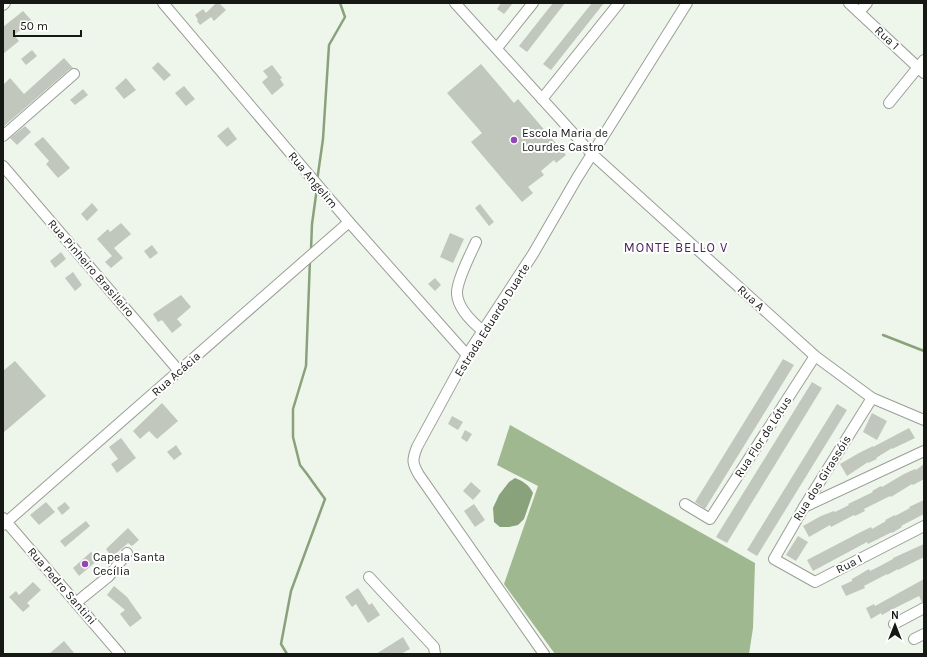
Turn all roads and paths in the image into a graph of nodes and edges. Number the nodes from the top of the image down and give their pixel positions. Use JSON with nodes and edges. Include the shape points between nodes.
{"nodes":[{"id":1,"x":162,"y":3,"type":"edge"},
{"id":2,"x":455,"y":3,"type":"edge"},
{"id":3,"x":533,"y":3,"type":"edge"},
{"id":4,"x":619,"y":3,"type":"edge"},
{"id":5,"x":687,"y":3,"type":"edge"},
{"id":6,"x":850,"y":3,"type":"edge"},
{"id":7,"x":867,"y":3,"type":"edge"},
{"id":8,"x":859,"y":12,"type":"junction"},
{"id":9,"x":497,"y":48,"type":"junction"},
{"id":10,"x":922,"y":67,"type":"edge"},
{"id":11,"x":74,"y":74,"type":"dead end"},
{"id":12,"x":542,"y":99,"type":"junction"},
{"id":13,"x":889,"y":103,"type":"dead end"},
{"id":14,"x":3,"y":136,"type":"edge"},
{"id":15,"x":592,"y":154,"type":"junction"},
{"id":16,"x":3,"y":166,"type":"edge"},
{"id":17,"x":349,"y":222,"type":"junction"},
{"id":18,"x":476,"y":242,"type":"dead end"},
{"id":19,"x":483,"y":331,"type":"junction"},
{"id":20,"x":467,"y":355,"type":"junction"},
{"id":21,"x":815,"y":356,"type":"junction"},
{"id":22,"x":179,"y":371,"type":"junction"},
{"id":23,"x":872,"y":398,"type":"junction"},
{"id":24,"x":924,"y":420,"type":"edge"},
{"id":25,"x":924,"y":452,"type":"edge"},
{"id":26,"x":684,"y":504,"type":"dead end"},
{"id":27,"x":804,"y":506,"type":"junction"},
{"id":28,"x":4,"y":522,"type":"edge"},
{"id":29,"x":924,"y":526,"type":"edge"},
{"id":30,"x":127,"y":553,"type":"dead end"},
{"id":31,"x":774,"y":559,"type":"joint"},
{"id":32,"x":369,"y":577,"type":"dead end"},
{"id":33,"x":76,"y":603,"type":"junction"},
{"id":34,"x":924,"y":608,"type":"edge"},
{"id":35,"x":894,"y":624,"type":"dead end"},
{"id":36,"x":924,"y":634,"type":"edge"},
{"id":37,"x":914,"y":639,"type":"dead end"},
{"id":38,"x":120,"y":654,"type":"edge"},
{"id":39,"x":435,"y":654,"type":"edge"},
{"id":40,"x":544,"y":654,"type":"edge"}],
"edges":[{"from":1,"to":17,"type":"street","name":"Rua Angelim"},
{"from":2,"to":9,"type":"street","name":"Rua A"},
{"from":3,"to":9,"type":"street"},
{"from":4,"to":12,"type":"street"},
{"from":5,"to":15,"type":"street","name":"Estrada Eduardo Duarte"},
{"from":6,"to":8,"type":"street","name":"Rua 1"},
{"from":7,"to":8,"type":"street"},
{"from":8,"to":10,"type":"street","name":"Rua 1"},
{"from":9,"to":12,"type":"street","name":"Rua A"},
{"from":10,"to":13,"type":"street"},
{"from":11,"to":14,"type":"street"},
{"from":12,"to":15,"type":"street","name":"Rua A"},
{"from":15,"to":19,"type":"street","name":"Estrada Eduardo Duarte","via":[[533,254]]},
{"from":15,"to":21,"type":"street","name":"Rua A"},
{"from":16,"to":22,"type":"street","name":"Rua Pinheiro Brasileiro"},
{"from":17,"to":20,"type":"street","name":"Rua Angelim"},
{"from":17,"to":22,"type":"street","name":"Rua Acácia"},
{"from":18,"to":19,"type":"street","via":[[456,293],[462,308]]},
{"from":19,"to":20,"type":"street","name":"Estrada Eduardo Duarte"},
{"from":20,"to":40,"type":"street","name":"Estrada Eduardo Duarte","via":[[417,447],[413,458],[414,466],[418,476]]},
{"from":21,"to":23,"type":"street","name":"Rua A"},
{"from":21,"to":26,"type":"street","name":"Rua Flor de Lótus","via":[[710,519]]},
{"from":22,"to":28,"type":"street","name":"Rua Acácia"},
{"from":23,"to":24,"type":"street","name":"Rua A"},
{"from":23,"to":27,"type":"street","name":"Rua dos Girassóis"},
{"from":25,"to":27,"type":"street"},
{"from":27,"to":31,"type":"street","name":"Rua dos Girassóis"},
{"from":28,"to":33,"type":"street","name":"Rua Pedro Santini"},
{"from":29,"to":31,"type":"street","name":"Rua I","via":[[815,582]]},
{"from":30,"to":33,"type":"street","via":[[108,576]]},
{"from":32,"to":39,"type":"street","via":[[434,647]]},
{"from":33,"to":38,"type":"street","name":"Rua Pedro Santini"},
{"from":34,"to":35,"type":"street"},
{"from":36,"to":37,"type":"street"}]}
